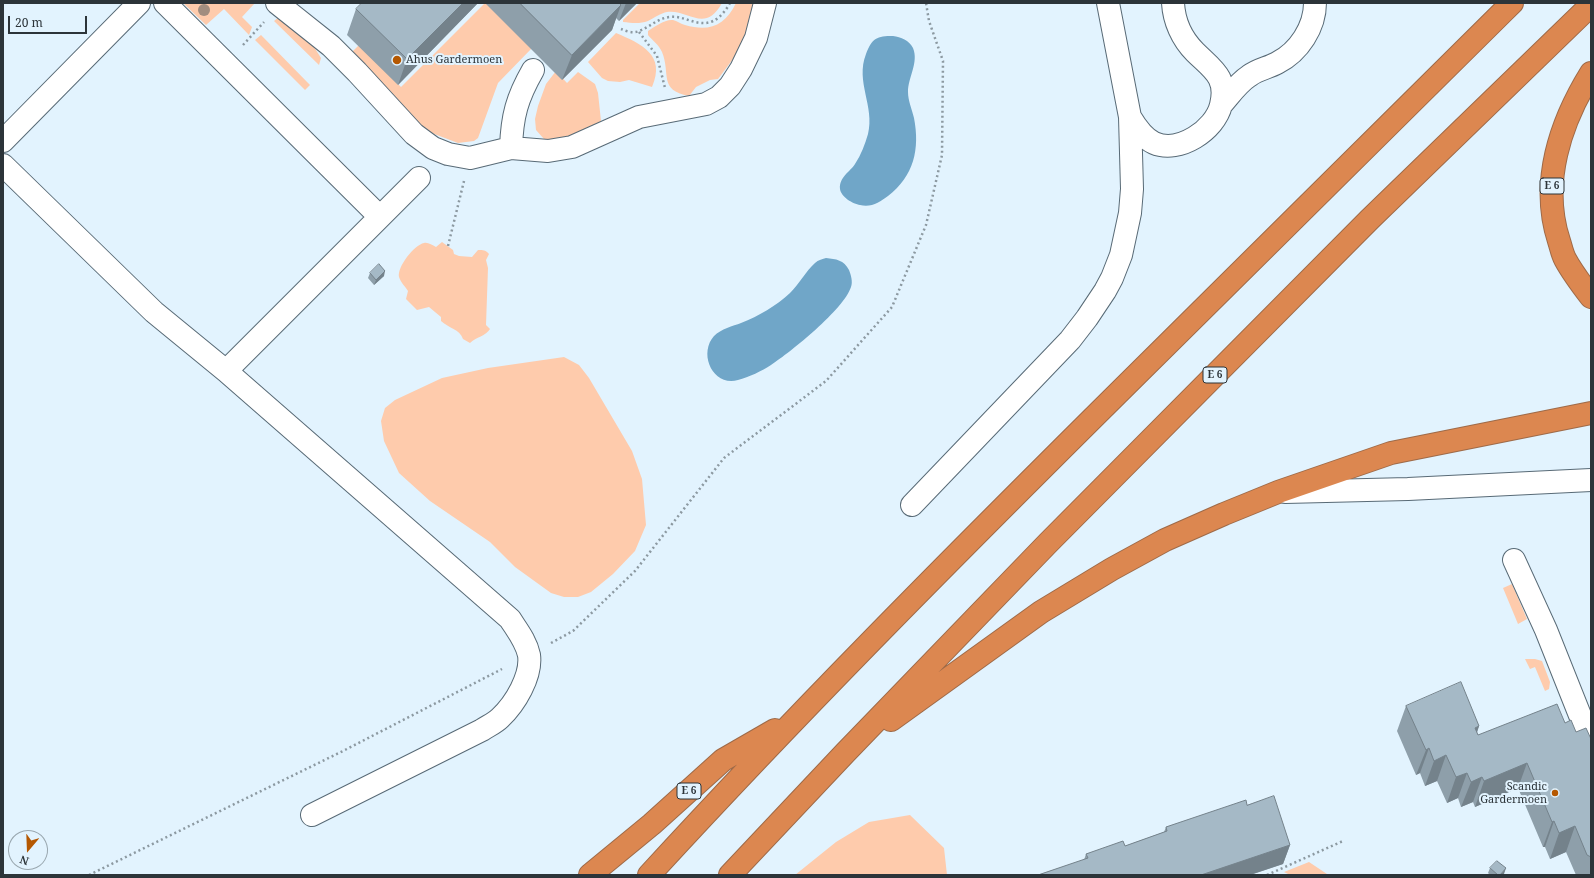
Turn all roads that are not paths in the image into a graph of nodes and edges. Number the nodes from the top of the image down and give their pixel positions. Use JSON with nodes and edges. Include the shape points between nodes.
{"nodes":[{"id":1,"x":165,"y":3,"type":"edge"},
{"id":2,"x":765,"y":3,"type":"edge"},
{"id":3,"x":1108,"y":3,"type":"edge"},
{"id":4,"x":1173,"y":3,"type":"edge"},
{"id":5,"x":1315,"y":3,"type":"edge"},
{"id":6,"x":1512,"y":3,"type":"edge"},
{"id":7,"x":135,"y":4,"type":"edge"},
{"id":8,"x":278,"y":4,"type":"edge"},
{"id":9,"x":1591,"y":5,"type":"edge"},
{"id":10,"x":533,"y":70,"type":"dead end"},
{"id":11,"x":1591,"y":73,"type":"edge"},
{"id":12,"x":1221,"y":105,"type":"junction"},
{"id":13,"x":1130,"y":117,"type":"junction"},
{"id":14,"x":3,"y":141,"type":"edge"},
{"id":15,"x":511,"y":148,"type":"junction"},
{"id":16,"x":3,"y":165,"type":"edge"},
{"id":17,"x":419,"y":178,"type":"dead end"},
{"id":18,"x":380,"y":217,"type":"junction"},
{"id":19,"x":1591,"y":296,"type":"edge"},
{"id":20,"x":226,"y":371,"type":"junction"},
{"id":21,"x":1591,"y":413,"type":"edge"},
{"id":22,"x":1591,"y":480,"type":"edge"},
{"id":23,"x":1278,"y":492,"type":"junction"},
{"id":24,"x":912,"y":505,"type":"dead end"},
{"id":25,"x":1514,"y":560,"type":"dead end"},
{"id":26,"x":796,"y":718,"type":"junction"},
{"id":27,"x":1591,"y":743,"type":"edge"},
{"id":28,"x":845,"y":753,"type":"junction"},
{"id":29,"x":312,"y":815,"type":"dead end"},
{"id":30,"x":590,"y":875,"type":"edge"},
{"id":31,"x":649,"y":875,"type":"edge"},
{"id":32,"x":730,"y":875,"type":"edge"}],
"edges":[{"from":1,"to":18,"type":"lane"},
{"from":2,"to":15,"type":"lane","via":[[756,38],[741,69],[719,97],[706,104],[639,117],[572,147],[548,151]]},
{"from":3,"to":13,"type":"lane"},
{"from":4,"to":12,"type":"lane","via":[[1182,35],[1194,51],[1214,68],[1220,79]]},
{"from":5,"to":12,"type":"lane","via":[[1308,32],[1296,49],[1284,59],[1249,75]]},
{"from":6,"to":26,"type":"highway","number":"E 6","via":[[986,524]]},
{"from":7,"to":14,"type":"lane"},
{"from":8,"to":15,"type":"lane","via":[[331,46],[414,134],[433,148],[470,158]]},
{"from":9,"to":28,"type":"highway","number":"E 6","via":[[1370,218]]},
{"from":10,"to":15,"type":"lane","via":[[516,106]]},
{"from":11,"to":19,"type":"highway","number":"E 6","via":[[1566,121],[1556,152],[1552,206],[1555,230],[1564,258]]},
{"from":12,"to":13,"type":"lane","via":[[1217,116],[1207,128],[1180,145],[1162,146],[1146,139]]},
{"from":13,"to":24,"type":"lane","via":[[1132,189],[1128,228],[1121,255],[1105,292],[1070,340]]},
{"from":16,"to":20,"type":"lane","via":[[154,312]]},
{"from":17,"to":18,"type":"lane"},
{"from":18,"to":20,"type":"lane"},
{"from":20,"to":29,"type":"lane","via":[[510,619],[524,639],[529,655],[523,685],[513,704],[499,719],[482,730]]},
{"from":21,"to":23,"type":"highway","number":"E 6","via":[[1392,453]]},
{"from":22,"to":23,"type":"lane"},
{"from":23,"to":28,"type":"highway","number":"E 6","via":[[1165,540],[1112,569],[1041,612]]},
{"from":25,"to":27,"type":"lane","via":[[1546,630]]},
{"from":26,"to":30,"type":"highway","number":"E 6","via":[[723,760]]},
{"from":26,"to":31,"type":"highway","number":"E 6"},
{"from":28,"to":32,"type":"highway","number":"E 6"}]}
